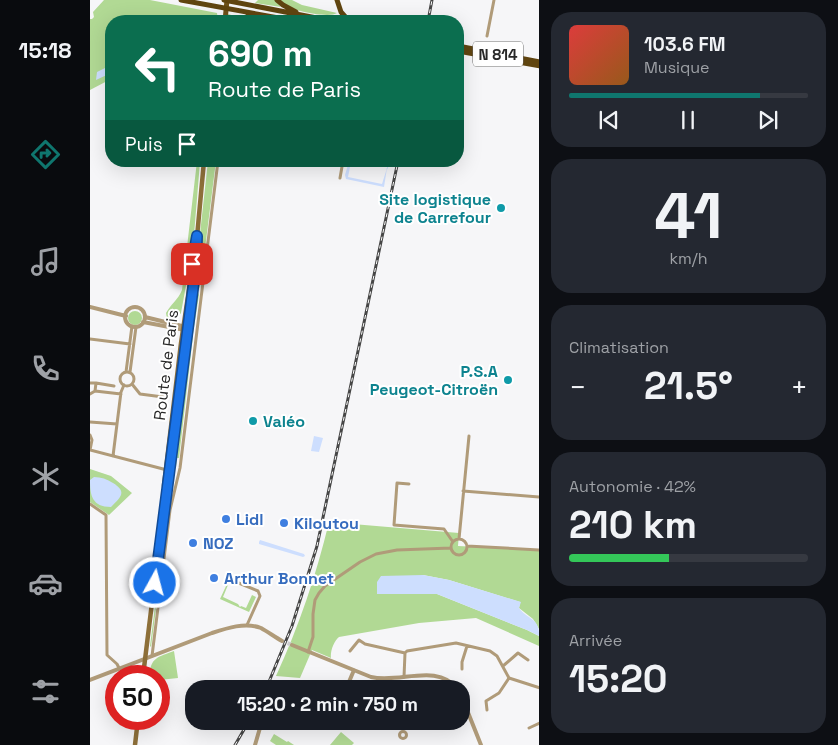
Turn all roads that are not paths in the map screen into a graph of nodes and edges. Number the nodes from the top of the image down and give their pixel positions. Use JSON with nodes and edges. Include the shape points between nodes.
{"nodes":[{"id":1,"x":180,"y":0,"type":"edge"},
{"id":2,"x":226,"y":0,"type":"edge"},
{"id":3,"x":253,"y":0,"type":"edge"},
{"id":4,"x":277,"y":0,"type":"edge"},
{"id":5,"x":338,"y":0,"type":"edge"},
{"id":6,"x":494,"y":0,"type":"edge"},
{"id":7,"x":240,"y":3,"type":"junction"},
{"id":8,"x":243,"y":12,"type":"junction"},
{"id":9,"x":298,"y":14,"type":"junction"},
{"id":10,"x":224,"y":15,"type":"edge"},
{"id":11,"x":249,"y":15,"type":"edge"},
{"id":12,"x":260,"y":15,"type":"edge"},
{"id":13,"x":303,"y":15,"type":"edge"},
{"id":14,"x":344,"y":15,"type":"edge"},
{"id":15,"x":487,"y":36,"type":"dead end"},
{"id":16,"x":464,"y":47,"type":"edge"},
{"id":17,"x":464,"y":52,"type":"edge"},
{"id":18,"x":539,"y":62,"type":"edge"},
{"id":19,"x":539,"y":66,"type":"edge"},
{"id":20,"x":203,"y":167,"type":"edge"},
{"id":21,"x":217,"y":167,"type":"edge"},
{"id":22,"x":342,"y":167,"type":"edge"},
{"id":23,"x":340,"y":178,"type":"dead end"},
{"id":24,"x":90,"y":307,"type":"edge"},
{"id":25,"x":126,"y":316,"type":"junction"},
{"id":26,"x":144,"y":320,"type":"junction"},
{"id":27,"x":134,"y":327,"type":"junction"},
{"id":28,"x":185,"y":329,"type":"junction"},
{"id":29,"x":90,"y":339,"type":"edge"},
{"id":30,"x":130,"y":344,"type":"junction"},
{"id":31,"x":128,"y":372,"type":"junction"},
{"id":32,"x":90,"y":383,"type":"edge"},
{"id":33,"x":96,"y":384,"type":"junction"},
{"id":34,"x":132,"y":384,"type":"junction"},
{"id":35,"x":124,"y":385,"type":"junction"},
{"id":36,"x":114,"y":386,"type":"dead end"},
{"id":37,"x":95,"y":391,"type":"junction"},
{"id":38,"x":90,"y":394,"type":"edge"},
{"id":39,"x":121,"y":394,"type":"junction"},
{"id":40,"x":163,"y":397,"type":"dead end"},
{"id":41,"x":90,"y":422,"type":"edge"},
{"id":42,"x":117,"y":424,"type":"junction"},
{"id":43,"x":90,"y":434,"type":"edge"},
{"id":44,"x":468,"y":436,"type":"dead end"},
{"id":45,"x":90,"y":450,"type":"edge"},
{"id":46,"x":113,"y":456,"type":"junction"},
{"id":47,"x":166,"y":470,"type":"junction"},
{"id":48,"x":170,"y":475,"type":"junction"},
{"id":49,"x":409,"y":484,"type":"dead end"},
{"id":50,"x":464,"y":491,"type":"junction"},
{"id":51,"x":165,"y":497,"type":"junction"},
{"id":52,"x":539,"y":497,"type":"edge"},
{"id":53,"x":90,"y":504,"type":"edge"},
{"id":54,"x":459,"y":539,"type":"junction"},
{"id":55,"x":453,"y":542,"type":"junction"},
{"id":56,"x":467,"y":546,"type":"junction"},
{"id":57,"x":451,"y":548,"type":"junction"},
{"id":58,"x":539,"y":550,"type":"edge"},
{"id":59,"x":229,"y":579,"type":"dead end"},
{"id":60,"x":247,"y":625,"type":"junction"},
{"id":61,"x":282,"y":641,"type":"tunnel mouth"},
{"id":62,"x":292,"y":645,"type":"tunnel mouth"},
{"id":63,"x":467,"y":646,"type":"junction"},
{"id":64,"x":350,"y":651,"type":"dead end"},
{"id":65,"x":308,"y":652,"type":"junction"},
{"id":66,"x":405,"y":653,"type":"junction"},
{"id":67,"x":152,"y":656,"type":"junction"},
{"id":68,"x":146,"y":658,"type":"junction"},
{"id":69,"x":528,"y":660,"type":"dead end"},
{"id":70,"x":118,"y":665,"type":"edge"},
{"id":71,"x":127,"y":665,"type":"edge"},
{"id":72,"x":145,"y":665,"type":"edge"},
{"id":73,"x":503,"y":666,"type":"junction"},
{"id":74,"x":462,"y":669,"type":"dead end"},
{"id":75,"x":354,"y":670,"type":"junction"},
{"id":76,"x":105,"y":674,"type":"edge"},
{"id":77,"x":404,"y":677,"type":"junction"},
{"id":78,"x":509,"y":678,"type":"junction"},
{"id":79,"x":90,"y":680,"type":"edge"},
{"id":80,"x":350,"y":680,"type":"edge"},
{"id":81,"x":449,"y":680,"type":"edge"},
{"id":82,"x":539,"y":688,"type":"edge"},
{"id":83,"x":487,"y":710,"type":"dead end"},
{"id":84,"x":470,"y":718,"type":"edge"},
{"id":85,"x":539,"y":724,"type":"edge"},
{"id":86,"x":529,"y":728,"type":"dead end"},
{"id":87,"x":136,"y":730,"type":"edge"},
{"id":88,"x":259,"y":730,"type":"edge"},
{"id":89,"x":134,"y":745,"type":"edge"},
{"id":90,"x":254,"y":745,"type":"edge"},
{"id":91,"x":481,"y":745,"type":"edge"}],
"edges":[{"from":1,"to":8,"type":"highway"},
{"from":2,"to":7,"type":"highway"},
{"from":2,"to":10,"type":"main road"},
{"from":3,"to":7,"type":"highway"},
{"from":4,"to":9,"type":"highway"},
{"from":5,"to":14,"type":"highway"},
{"from":6,"to":15,"type":"street"},
{"from":7,"to":9,"type":"highway"},
{"from":8,"to":11,"type":"highway"},
{"from":8,"to":12,"type":"highway"},
{"from":9,"to":13,"type":"highway"},
{"from":16,"to":18,"type":"highway","number":"N 814"},
{"from":17,"to":19,"type":"highway","number":"N 814"},
{"from":20,"to":28,"type":"main road","name":"Route de Paris"},
{"from":21,"to":67,"type":"street","via":[[180,468],[170,510]]},
{"from":22,"to":23,"type":"street"},
{"from":24,"to":25,"type":"street"},
{"from":25,"to":26,"type":"street","via":[[130,309],[137,308],[143,312]]},
{"from":25,"to":27,"type":"street"},
{"from":26,"to":27,"type":"street"},
{"from":26,"to":28,"type":"street"},
{"from":27,"to":30,"type":"street"},
{"from":27,"to":31,"type":"street"},
{"from":28,"to":47,"type":"main road","name":"Route de Paris"},
{"from":28,"to":48,"type":"main road","name":"Route de Paris"},
{"from":29,"to":30,"type":"street"},
{"from":30,"to":31,"type":"street"},
{"from":31,"to":34,"type":"street","via":[[134,377]]},
{"from":31,"to":35,"type":"street","via":[[120,378]]},
{"from":32,"to":33,"type":"street"},
{"from":33,"to":36,"type":"street"},
{"from":33,"to":37,"type":"street"},
{"from":34,"to":35,"type":"street"},
{"from":34,"to":40,"type":"street","via":[[140,394]]},
{"from":35,"to":39,"type":"street"},
{"from":37,"to":38,"type":"street"},
{"from":37,"to":39,"type":"street"},
{"from":39,"to":42,"type":"street"},
{"from":41,"to":42,"type":"street"},
{"from":42,"to":46,"type":"street"},
{"from":43,"to":45,"type":"street"},
{"from":44,"to":50,"type":"street"},
{"from":45,"to":46,"type":"street"},
{"from":46,"to":47,"type":"street"},
{"from":47,"to":48,"type":"street"},
{"from":47,"to":51,"type":"main road","name":"Route de Paris"},
{"from":48,"to":51,"type":"main road","name":"Route de Paris"},
{"from":49,"to":55,"type":"street","via":[[397,483],[394,525],[444,529]]},
{"from":50,"to":52,"type":"street"},
{"from":50,"to":54,"type":"street"},
{"from":51,"to":68,"type":"main road","name":"Route de Paris"},
{"from":53,"to":70,"type":"street","via":[[106,515],[106,655]]},
{"from":54,"to":55,"type":"street"},
{"from":54,"to":56,"type":"street"},
{"from":55,"to":57,"type":"street"},
{"from":56,"to":57,"type":"street","via":[[465,553],[459,556],[452,553]]},
{"from":56,"to":58,"type":"street"},
{"from":57,"to":65,"type":"street","via":[[376,554],[325,586],[315,600],[313,637]]},
{"from":59,"to":60,"type":"street","via":[[258,591],[260,596]]},
{"from":60,"to":61,"type":"street","via":[[262,629]]},
{"from":60,"to":67,"type":"street","via":[[224,629]]},
{"from":62,"to":65,"type":"street"},
{"from":63,"to":66,"type":"street","via":[[449,643]]},
{"from":63,"to":73,"type":"street","via":[[490,651]]},
{"from":63,"to":74,"type":"street"},
{"from":64,"to":66,"type":"street","via":[[360,640]]},
{"from":65,"to":75,"type":"street"},
{"from":66,"to":77,"type":"street"},
{"from":67,"to":68,"type":"street"},
{"from":68,"to":71,"type":"street"},
{"from":68,"to":72,"type":"main road","name":"Route de Paris"},
{"from":69,"to":73,"type":"street","via":[[518,653]]},
{"from":73,"to":78,"type":"street"},
{"from":75,"to":77,"type":"street","via":[[380,679]]},
{"from":75,"to":80,"type":"street"},
{"from":76,"to":79,"type":"street"},
{"from":77,"to":81,"type":"street","via":[[436,675]]},
{"from":78,"to":82,"type":"street"},
{"from":78,"to":83,"type":"street","via":[[499,693],[486,701]]},
{"from":84,"to":91,"type":"street"},
{"from":85,"to":86,"type":"street"},
{"from":87,"to":89,"type":"main road"},
{"from":88,"to":90,"type":"street"}]}
